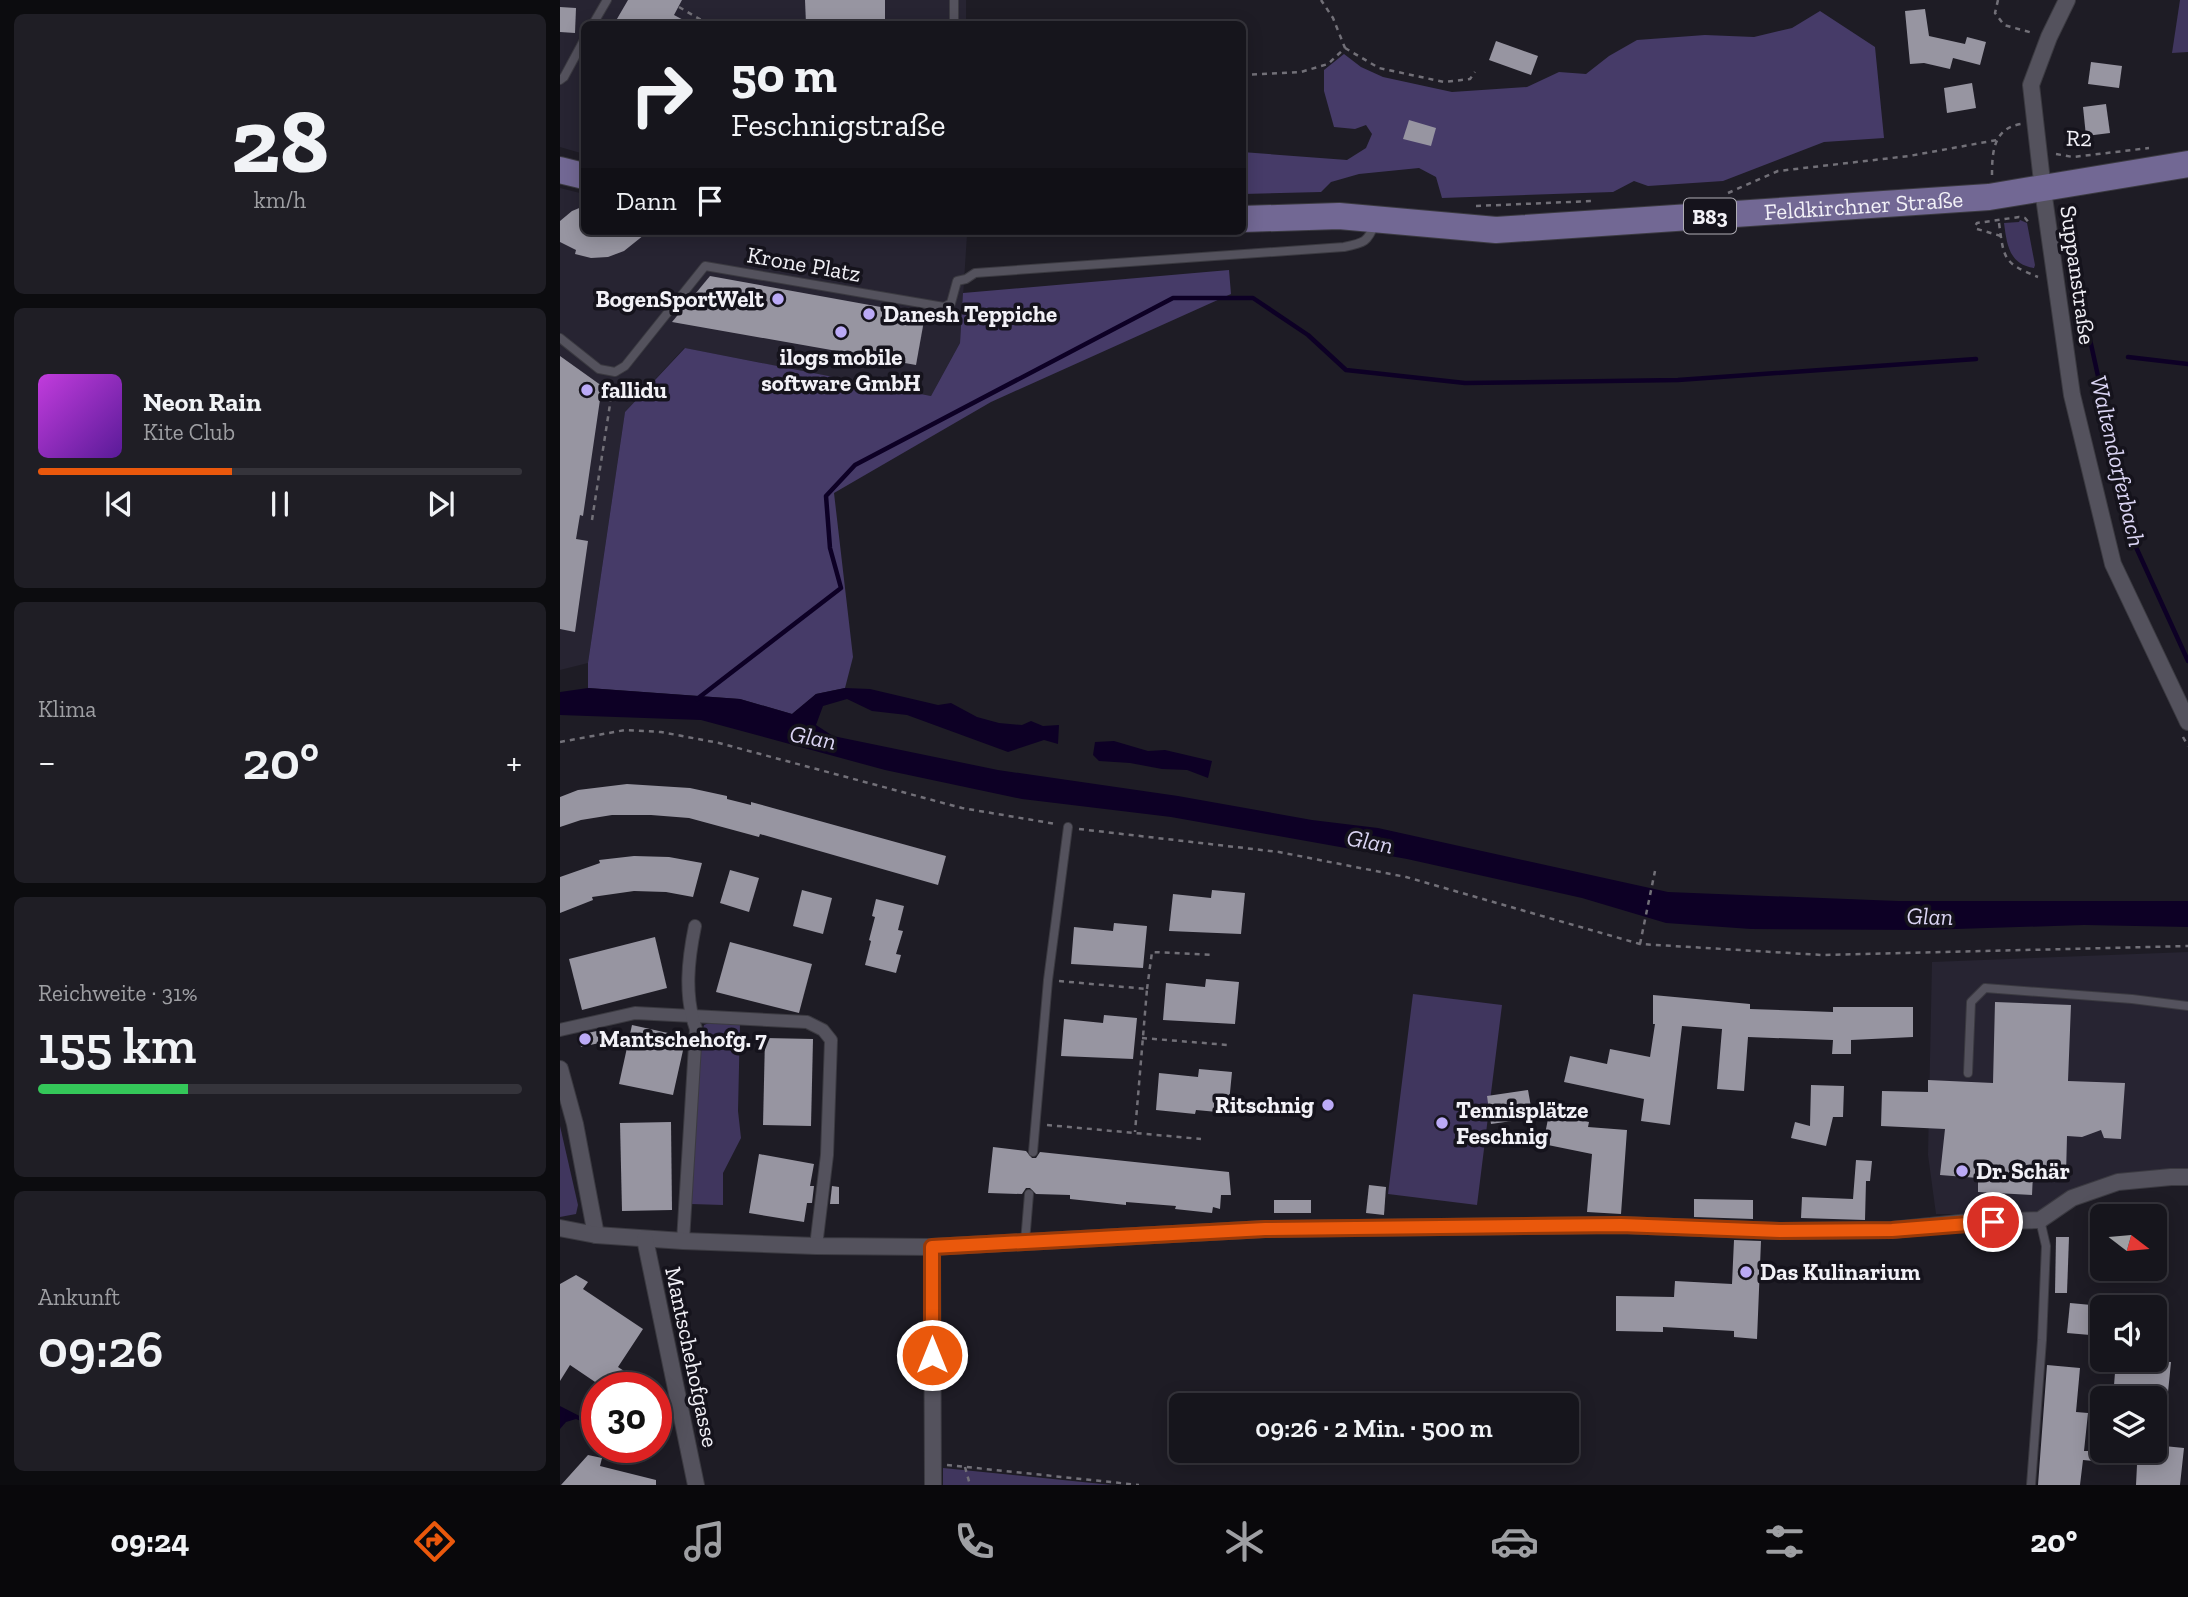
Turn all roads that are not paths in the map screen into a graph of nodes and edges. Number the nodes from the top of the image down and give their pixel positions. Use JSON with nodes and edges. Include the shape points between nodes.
{"nodes":[{"id":1,"x":607,"y":0,"type":"edge"},
{"id":2,"x":954,"y":0,"type":"edge"},
{"id":3,"x":2067,"y":0,"type":"edge"},
{"id":4,"x":595,"y":21,"type":"edge"},
{"id":5,"x":954,"y":21,"type":"edge"},
{"id":6,"x":581,"y":46,"type":"edge"},
{"id":7,"x":560,"y":80,"type":"edge"},
{"id":8,"x":2188,"y":164,"type":"edge"},
{"id":9,"x":560,"y":170,"type":"edge"},
{"id":10,"x":581,"y":175,"type":"edge"},
{"id":11,"x":2043,"y":190,"type":"junction"},
{"id":12,"x":1246,"y":219,"type":"edge"},
{"id":13,"x":1376,"y":220,"type":"junction"},
{"id":14,"x":560,"y":338,"type":"edge"},
{"id":15,"x":2188,"y":722,"type":"edge"},
{"id":16,"x":1068,"y":827,"type":"road end"},
{"id":17,"x":695,"y":926,"type":"dead end"},
{"id":18,"x":2188,"y":1006,"type":"edge"},
{"id":19,"x":691,"y":1015,"type":"junction"},
{"id":20,"x":560,"y":1030,"type":"edge"},
{"id":21,"x":560,"y":1069,"type":"edge"},
{"id":22,"x":1968,"y":1073,"type":"dead end"},
{"id":23,"x":1033,"y":1152,"type":"dead end"},
{"id":24,"x":2188,"y":1178,"type":"edge"},
{"id":25,"x":1029,"y":1194,"type":"dead end"},
{"id":26,"x":2040,"y":1220,"type":"junction"},
{"id":27,"x":560,"y":1228,"type":"edge"},
{"id":28,"x":596,"y":1235,"type":"junction"},
{"id":29,"x":645,"y":1239,"type":"junction"},
{"id":30,"x":683,"y":1241,"type":"junction"},
{"id":31,"x":1025,"y":1242,"type":"junction"},
{"id":32,"x":816,"y":1247,"type":"junction"},
{"id":33,"x":932,"y":1247,"type":"junction"},
{"id":34,"x":696,"y":1485,"type":"edge"},
{"id":35,"x":933,"y":1485,"type":"edge"},
{"id":36,"x":2031,"y":1485,"type":"edge"}],
"edges":[{"from":1,"to":4,"type":"lane"},
{"from":2,"to":5,"type":"lane"},
{"from":3,"to":11,"type":"street","name":"Suppanstraße","via":[[2031,85]]},
{"from":6,"to":7,"type":"lane"},
{"from":8,"to":11,"type":"main road","name":"Feldkirchner Straße","number":"B83"},
{"from":9,"to":10,"type":"main road"},
{"from":11,"to":13,"type":"main road","name":"Feldkirchner Straße","number":"B83","via":[[1809,211],[1496,230]]},
{"from":11,"to":15,"type":"street","name":"Suppanstraße","via":[[2072,395],[2113,564]]},
{"from":12,"to":13,"type":"main road","name":"Feldkirchner Straße","number":"B83","via":[[1339,216]]},
{"from":13,"to":14,"type":"lane","name":"Krone Platz","via":[[1363,243],[1344,247],[975,273],[957,281],[951,303],[944,307],[705,266],[625,366],[615,372],[599,369]]},
{"from":16,"to":23,"type":"lane","via":[[1048,980]]},
{"from":17,"to":19,"type":"street","name":"Mantschehofgasse","via":[[688,963]]},
{"from":18,"to":22,"type":"lane","via":[[1986,988],[1971,1002]]},
{"from":19,"to":20,"type":"street","via":[[635,1013]]},
{"from":19,"to":30,"type":"street","name":"Mantschehofgasse","via":[[696,1029]]},
{"from":19,"to":32,"type":"street","via":[[807,1022],[831,1040],[827,1155]]},
{"from":21,"to":28,"type":"street"},
{"from":24,"to":26,"type":"street","via":[[2118,1182],[2072,1198]]},
{"from":25,"to":31,"type":"lane"},
{"from":26,"to":31,"type":"street","name":"Mantschehofgasse","via":[[1892,1230],[1621,1225],[1265,1229]]},
{"from":26,"to":36,"type":"lane","via":[[2046,1246]]},
{"from":27,"to":28,"type":"street","name":"Mantschehofgasse"},
{"from":28,"to":29,"type":"street","name":"Mantschehofgasse"},
{"from":29,"to":30,"type":"street","name":"Mantschehofgasse"},
{"from":29,"to":34,"type":"street","name":"Mantschehofgasse"},
{"from":30,"to":32,"type":"street","name":"Mantschehofgasse"},
{"from":31,"to":33,"type":"street","name":"Mantschehofgasse"},
{"from":32,"to":33,"type":"street","name":"Mantschehofgasse"},
{"from":33,"to":35,"type":"street"}]}
